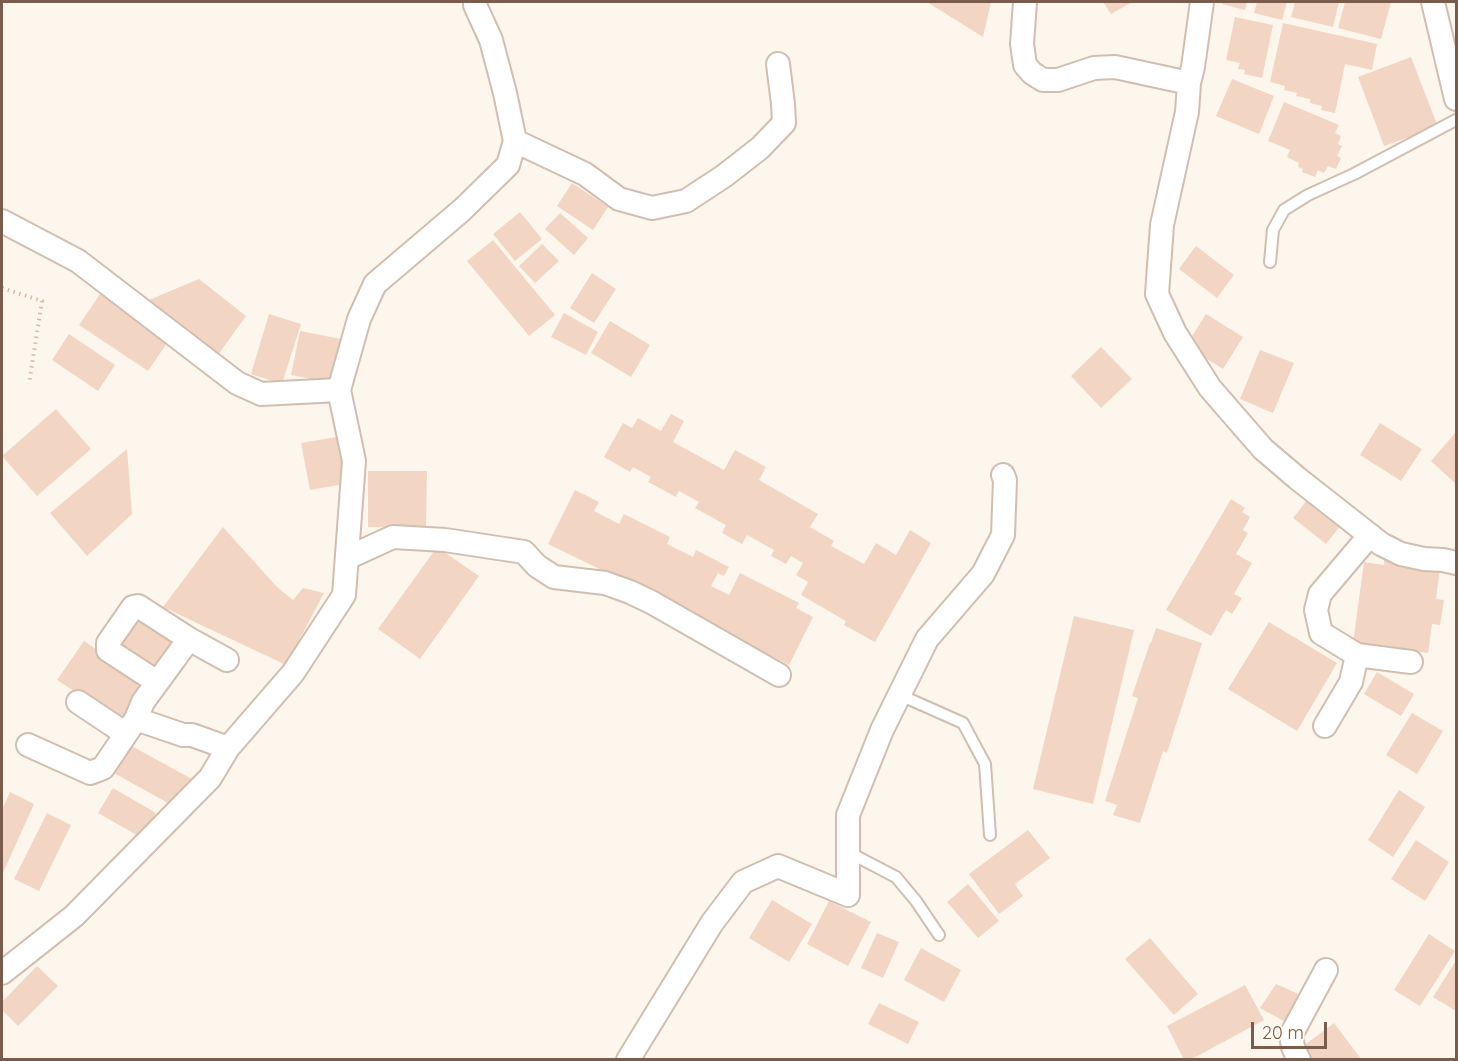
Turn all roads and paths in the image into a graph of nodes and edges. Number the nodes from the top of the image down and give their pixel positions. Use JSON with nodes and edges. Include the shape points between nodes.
{"nodes":[{"id":1,"x":476,"y":2,"type":"edge"},
{"id":2,"x":1025,"y":2,"type":"edge"},
{"id":3,"x":1202,"y":2,"type":"edge"},
{"id":4,"x":1433,"y":2,"type":"edge"},
{"id":5,"x":778,"y":64,"type":"dead end"},
{"id":6,"x":1189,"y":83,"type":"junction"},
{"id":7,"x":1456,"y":99,"type":"edge"},
{"id":8,"x":1456,"y":120,"type":"edge"},
{"id":9,"x":515,"y":141,"type":"junction"},
{"id":10,"x":2,"y":221,"type":"edge"},
{"id":11,"x":1270,"y":262,"type":"dead end"},
{"id":12,"x":2,"y":288,"type":"edge"},
{"id":13,"x":29,"y":384,"type":"dead end"},
{"id":14,"x":339,"y":390,"type":"junction"},
{"id":15,"x":1004,"y":476,"type":"dead end"},
{"id":16,"x":1370,"y":535,"type":"junction"},
{"id":17,"x":347,"y":558,"type":"junction"},
{"id":18,"x":1456,"y":563,"type":"edge"},
{"id":19,"x":189,"y":639,"type":"junction"},
{"id":20,"x":1357,"y":655,"type":"junction"},
{"id":21,"x":227,"y":660,"type":"dead end"},
{"id":22,"x":1411,"y":662,"type":"dead end"},
{"id":23,"x":779,"y":675,"type":"dead end"},
{"id":24,"x":157,"y":682,"type":"junction"},
{"id":25,"x":900,"y":695,"type":"junction"},
{"id":26,"x":78,"y":702,"type":"dead end"},
{"id":27,"x":1325,"y":726,"type":"dead end"},
{"id":28,"x":131,"y":727,"type":"junction"},
{"id":29,"x":28,"y":744,"type":"dead end"},
{"id":30,"x":228,"y":747,"type":"junction"},
{"id":31,"x":990,"y":835,"type":"dead end"},
{"id":32,"x":848,"y":852,"type":"junction"},
{"id":33,"x":939,"y":935,"type":"dead end"},
{"id":34,"x":1326,"y":970,"type":"dead end"},
{"id":35,"x":2,"y":973,"type":"edge"},
{"id":36,"x":628,"y":1059,"type":"edge"},
{"id":37,"x":1299,"y":1059,"type":"edge"}],
"edges":[{"from":1,"to":9,"type":"street","via":[[506,93]]},
{"from":2,"to":6,"type":"street","via":[[1025,65],[1043,80],[1115,67]]},
{"from":3,"to":6,"type":"street"},
{"from":4,"to":7,"type":"street"},
{"from":5,"to":9,"type":"street","via":[[784,123],[760,148],[686,201],[652,208],[619,199],[585,174]]},
{"from":6,"to":16,"type":"street","via":[[1187,112],[1162,225],[1157,294],[1175,333],[1210,388],[1263,449]]},
{"from":8,"to":11,"type":"lane","via":[[1284,210],[1273,231]]},
{"from":9,"to":14,"type":"street","via":[[508,165],[375,284],[359,319]]},
{"from":10,"to":14,"type":"street","via":[[78,261],[237,383],[261,394]]},
{"from":12,"to":13,"type":"path","via":[[42,301]]},
{"from":14,"to":17,"type":"street","via":[[354,461]]},
{"from":15,"to":25,"type":"street","via":[[1003,535],[983,574],[927,639]]},
{"from":16,"to":18,"type":"street","via":[[1401,554]]},
{"from":16,"to":20,"type":"street","via":[[1320,594],[1316,610],[1321,633]]},
{"from":17,"to":23,"type":"street","via":[[393,537],[524,552],[554,577],[606,583],[651,602]]},
{"from":17,"to":30,"type":"street","via":[[344,596],[293,673]]},
{"from":19,"to":21,"type":"street"},
{"from":19,"to":24,"type":"street"},
{"from":19,"to":24,"type":"street","via":[[138,606],[127,616],[108,643],[108,650]]},
{"from":20,"to":22,"type":"street"},
{"from":20,"to":27,"type":"street","via":[[1351,682]]},
{"from":24,"to":28,"type":"street"},
{"from":25,"to":31,"type":"lane","via":[[963,723],[985,764]]},
{"from":25,"to":32,"type":"street","via":[[848,815]]},
{"from":26,"to":28,"type":"street"},
{"from":28,"to":29,"type":"street","via":[[103,768],[90,773]]},
{"from":28,"to":30,"type":"street","via":[[192,735]]},
{"from":30,"to":35,"type":"street","via":[[210,778],[74,916]]},
{"from":32,"to":33,"type":"lane","via":[[896,877]]},
{"from":32,"to":36,"type":"street","via":[[848,895],[778,866],[742,882],[712,923]]},
{"from":34,"to":37,"type":"street","via":[[1291,1035]]}]}
